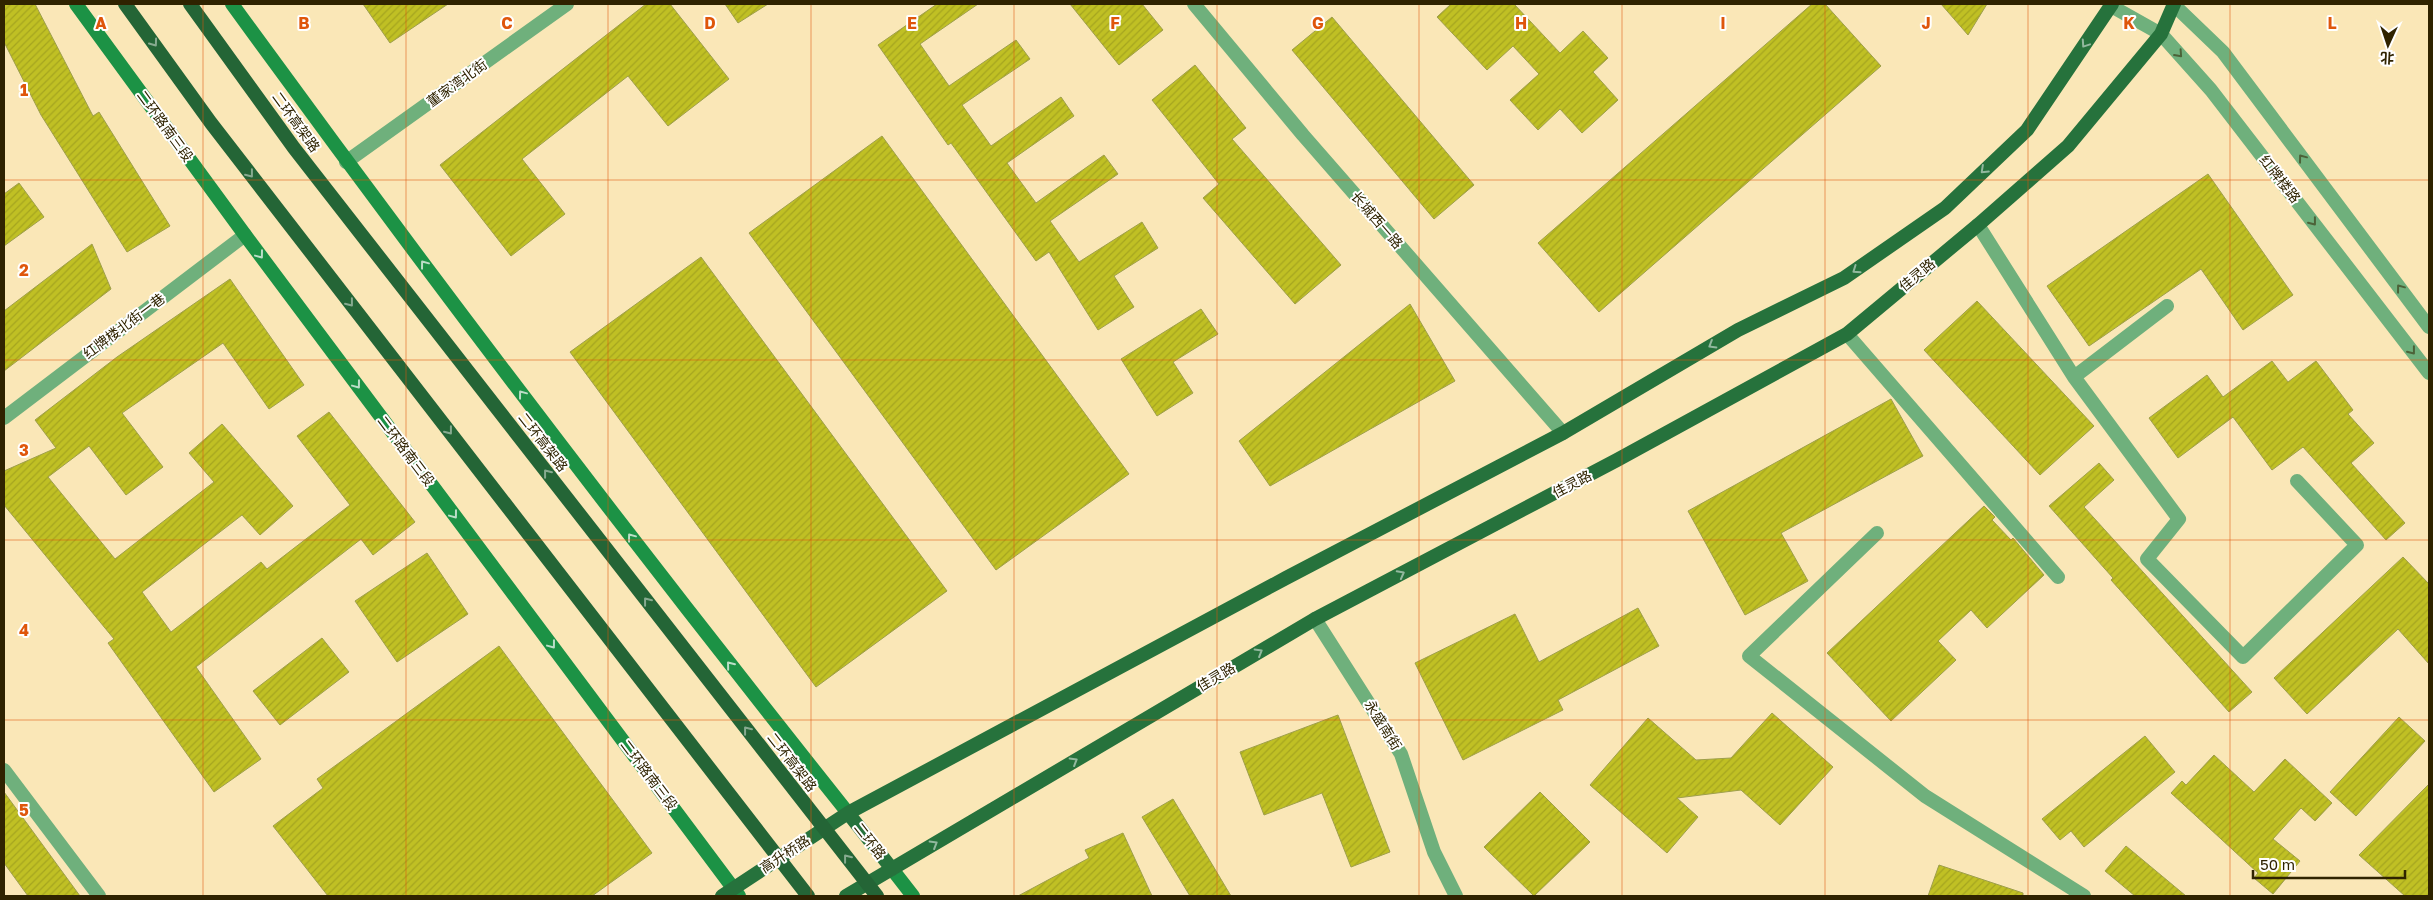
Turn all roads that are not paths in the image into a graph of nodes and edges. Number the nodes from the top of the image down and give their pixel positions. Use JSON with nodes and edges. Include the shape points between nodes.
{"nodes":[{"id":1,"x":76,"y":4,"type":"edge"},
{"id":2,"x":125,"y":4,"type":"edge"},
{"id":3,"x":190,"y":4,"type":"edge"},
{"id":4,"x":232,"y":4,"type":"edge"},
{"id":5,"x":567,"y":4,"type":"edge"},
{"id":6,"x":1194,"y":4,"type":"edge"},
{"id":7,"x":2173,"y":4,"type":"edge"},
{"id":8,"x":2112,"y":5,"type":"edge"},
{"id":9,"x":2161,"y":34,"type":"junction"},
{"id":10,"x":346,"y":162,"type":"junction"},
{"id":11,"x":1978,"y":225,"type":"junction"},
{"id":12,"x":244,"y":235,"type":"junction"},
{"id":13,"x":2167,"y":306,"type":"dead end"},
{"id":14,"x":2429,"y":327,"type":"edge"},
{"id":15,"x":1846,"y":334,"type":"junction"},
{"id":16,"x":2429,"y":373,"type":"edge"},
{"id":17,"x":2074,"y":377,"type":"junction"},
{"id":18,"x":4,"y":418,"type":"edge"},
{"id":19,"x":1563,"y":433,"type":"junction"},
{"id":20,"x":2297,"y":481,"type":"dead end"},
{"id":21,"x":1878,"y":534,"type":"dead end"},
{"id":22,"x":2058,"y":577,"type":"dead end"},
{"id":23,"x":1315,"y":619,"type":"junction"},
{"id":24,"x":4,"y":770,"type":"edge"},
{"id":25,"x":848,"y":813,"type":"junction"},
{"id":26,"x":892,"y":869,"type":"junction"},
{"id":27,"x":732,"y":893,"type":"edge"},
{"id":28,"x":99,"y":896,"type":"edge"},
{"id":29,"x":808,"y":896,"type":"edge"},
{"id":30,"x":846,"y":896,"type":"edge"},
{"id":31,"x":877,"y":896,"type":"edge"},
{"id":32,"x":913,"y":896,"type":"edge"},
{"id":33,"x":1456,"y":896,"type":"edge"},
{"id":34,"x":2084,"y":896,"type":"edge"}],
"edges":[{"from":1,"to":12,"type":"main road","name":"二环路南三段"},
{"from":2,"to":29,"type":"highway","one_way":true,"bridge":true,"via":[[223,139]]},
{"from":31,"to":3,"type":"highway","name":"二环高架路","one_way":true,"bridge":true,"via":[[294,148]]},
{"from":4,"to":10,"type":"main road"},
{"from":5,"to":10,"type":"street","name":"董家湾北街"},
{"from":6,"to":19,"type":"street","name":"长城西一路","via":[[1303,135]]},
{"from":7,"to":9,"type":"main road","name":"佳灵路"},
{"from":14,"to":7,"type":"street","one_way":true,"via":[[2223,52]]},
{"from":8,"to":9,"type":"street","name":"红牌楼路"},
{"from":8,"to":19,"type":"main road","one_way":true,"via":[[2027,130],[1945,208],[1844,278],[1738,330]]},
{"from":9,"to":11,"type":"main road","name":"佳灵路","via":[[2068,146]]},
{"from":9,"to":16,"type":"street","name":"红牌楼路","one_way":true,"via":[[2211,90]]},
{"from":25,"to":10,"type":"main road","one_way":true,"via":[[691,616]]},
{"from":11,"to":15,"type":"main road","name":"佳灵路"},
{"from":11,"to":17,"type":"street"},
{"from":12,"to":18,"type":"street","name":"红牌楼北街一巷"},
{"from":12,"to":27,"type":"main road","name":"二环路南三段","one_way":true},
{"from":13,"to":17,"type":"street"},
{"from":15,"to":22,"type":"street"},
{"from":23,"to":15,"type":"main road","name":"佳灵路","one_way":true,"via":[[1617,460]]},
{"from":17,"to":20,"type":"street","via":[[2178,519],[2147,559],[2243,657],[2357,545]]},
{"from":19,"to":25,"type":"main road"},
{"from":21,"to":34,"type":"street","via":[[1749,656],[1925,796]]},
{"from":26,"to":23,"type":"main road","name":"佳灵路","one_way":true},
{"from":23,"to":33,"type":"street","name":"永盛南街","via":[[1401,754],[1434,852]]},
{"from":24,"to":28,"type":"street"},
{"from":25,"to":26,"type":"main road","name":"二环路"},
{"from":25,"to":27,"type":"main road","name":"高升桥路"},
{"from":26,"to":30,"type":"main road"},
{"from":26,"to":32,"type":"main road"}]}
